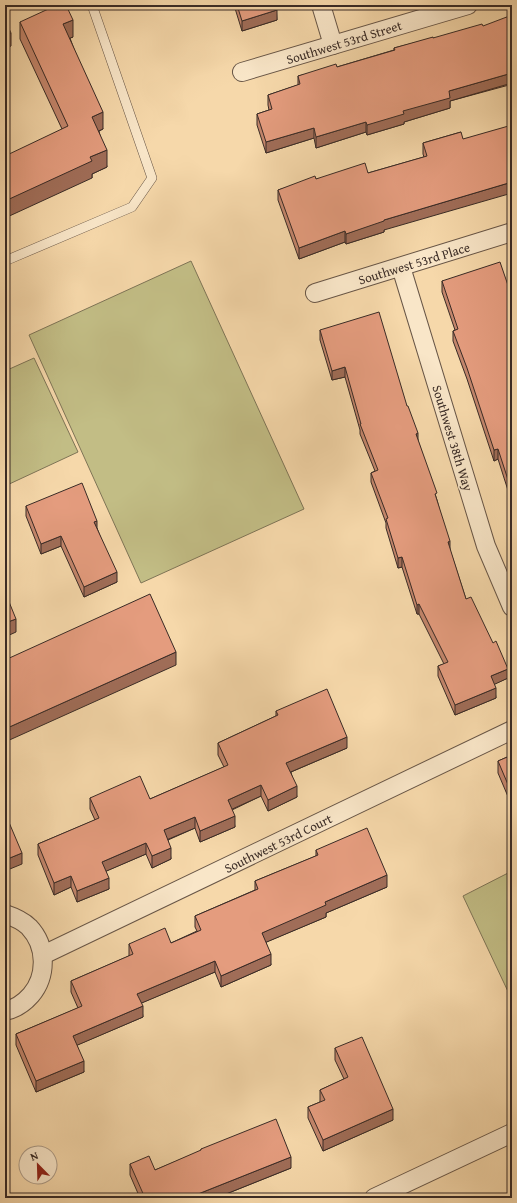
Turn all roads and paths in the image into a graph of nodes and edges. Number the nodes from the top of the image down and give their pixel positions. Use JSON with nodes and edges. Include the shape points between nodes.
{"nodes":[{"id":1,"x":92,"y":5,"type":"edge"},
{"id":2,"x":321,"y":5,"type":"edge"},
{"id":3,"x":468,"y":5,"type":"edge"},
{"id":4,"x":333,"y":44,"type":"junction"},
{"id":5,"x":242,"y":72,"type":"dead end"},
{"id":6,"x":512,"y":232,"type":"edge"},
{"id":7,"x":5,"y":261,"type":"edge"},
{"id":8,"x":401,"y":267,"type":"junction"},
{"id":9,"x":315,"y":293,"type":"dead end"},
{"id":10,"x":512,"y":607,"type":"edge"},
{"id":11,"x":512,"y":730,"type":"edge"},
{"id":12,"x":5,"y":914,"type":"edge"},
{"id":13,"x":43,"y":955,"type":"junction"},
{"id":14,"x":5,"y":1011,"type":"edge"},
{"id":15,"x":512,"y":1133,"type":"edge"},
{"id":16,"x":374,"y":1198,"type":"edge"}],
"edges":[{"from":1,"to":7,"type":"lane","via":[[152,178],[132,207]]},
{"from":2,"to":4,"type":"street"},
{"from":3,"to":4,"type":"street","name":"Southwest 53rd Street"},
{"from":4,"to":5,"type":"street","name":"Southwest 53rd Street"},
{"from":6,"to":8,"type":"street","name":"Southwest 53rd Place"},
{"from":8,"to":9,"type":"street","name":"Southwest 53rd Place"},
{"from":8,"to":10,"type":"street","name":"Southwest 38th Way","via":[[486,546]]},
{"from":11,"to":13,"type":"street","name":"Southwest 53rd Court"},
{"from":12,"to":13,"type":"street","via":[[29,927],[38,940]]},
{"from":13,"to":14,"type":"street","via":[[43,972],[37,988],[25,1002]]},
{"from":15,"to":16,"type":"street"}]}
